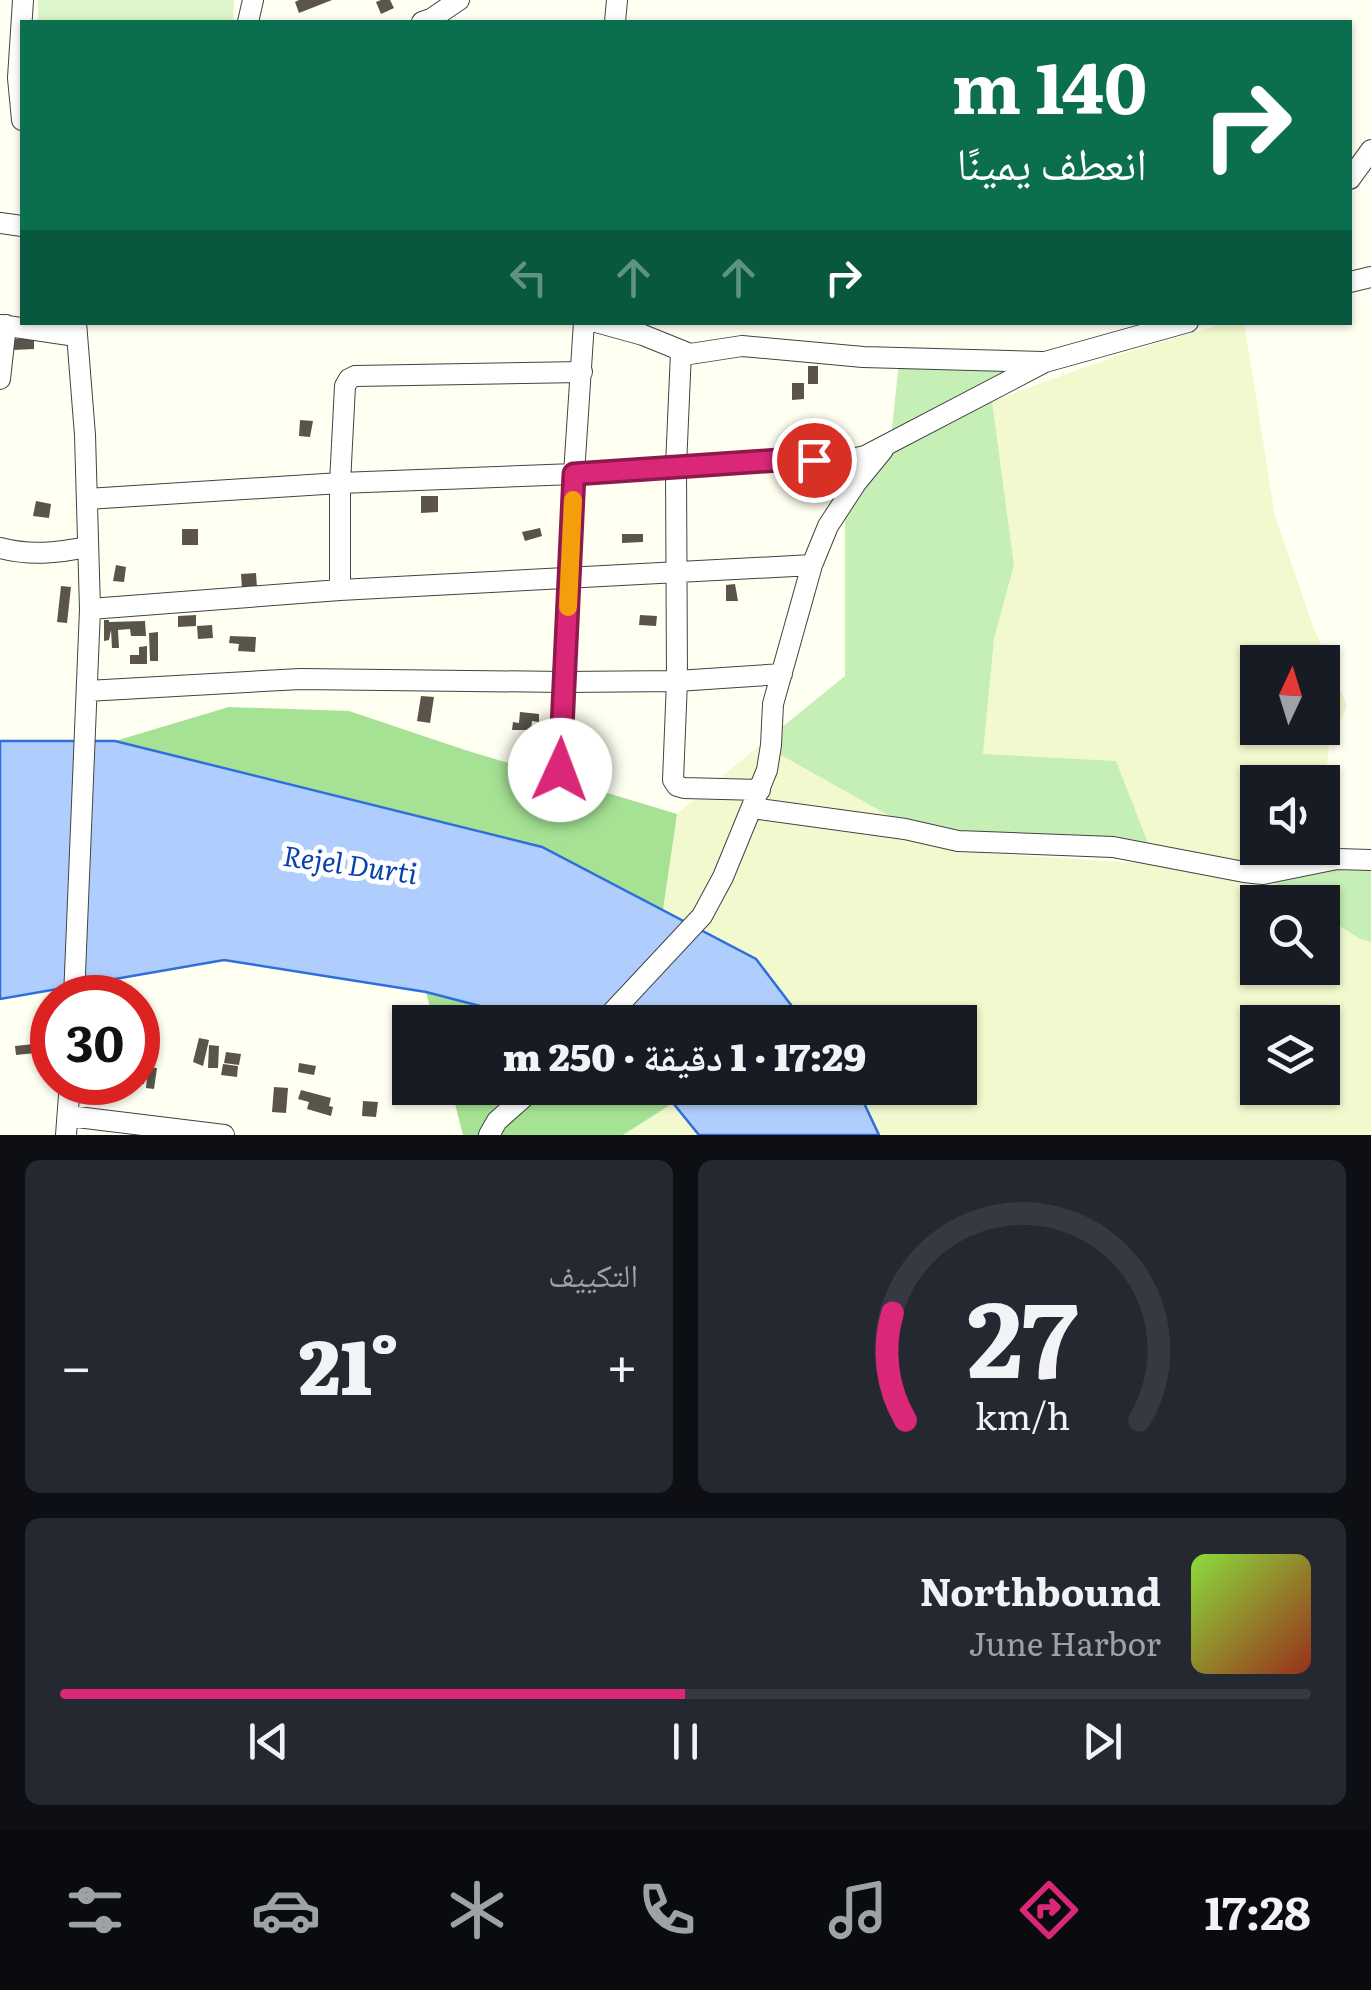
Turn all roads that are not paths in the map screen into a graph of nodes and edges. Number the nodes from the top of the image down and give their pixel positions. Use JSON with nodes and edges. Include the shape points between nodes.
{"nodes":[{"id":1,"x":459,"y":0,"type":"edge"},
{"id":2,"x":434,"y":20,"type":"edge"},
{"id":3,"x":20,"y":39,"type":"edge"},
{"id":4,"x":14,"y":117,"type":"edge"},
{"id":5,"x":1371,"y":150,"type":"edge"},
{"id":6,"x":1352,"y":176,"type":"edge"},
{"id":7,"x":3,"y":325,"type":"edge"},
{"id":8,"x":584,"y":325,"type":"edge"},
{"id":9,"x":607,"y":325,"type":"edge"},
{"id":10,"x":1177,"y":325,"type":"edge"},
{"id":11,"x":76,"y":329,"type":"edge"},
{"id":12,"x":681,"y":352,"type":"junction"},
{"id":13,"x":1045,"y":362,"type":"junction"},
{"id":14,"x":582,"y":372,"type":"junction"},
{"id":15,"x":0,"y":379,"type":"edge"},
{"id":16,"x":887,"y":444,"type":"junction"},
{"id":17,"x":676,"y":466,"type":"junction"},
{"id":18,"x":574,"y":474,"type":"junction"},
{"id":19,"x":340,"y":483,"type":"junction"},
{"id":20,"x":87,"y":499,"type":"junction"},
{"id":21,"x":87,"y":547,"type":"junction"},
{"id":22,"x":0,"y":548,"type":"edge"},
{"id":23,"x":812,"y":565,"type":"junction"},
{"id":24,"x":675,"y":571,"type":"junction"},
{"id":25,"x":569,"y":577,"type":"junction"},
{"id":26,"x":340,"y":590,"type":"junction"},
{"id":27,"x":90,"y":609,"type":"junction"},
{"id":28,"x":782,"y":674,"type":"junction"},
{"id":29,"x":677,"y":680,"type":"junction"},
{"id":30,"x":564,"y":682,"type":"junction"},
{"id":31,"x":87,"y":691,"type":"junction"},
{"id":32,"x":560,"y":770,"type":"dead end"},
{"id":33,"x":756,"y":798,"type":"junction"},
{"id":34,"x":1371,"y":860,"type":"edge"},
{"id":35,"x":75,"y":975,"type":"edge"},
{"id":36,"x":619,"y":1005,"type":"edge"},
{"id":37,"x":515,"y":1105,"type":"edge"},
{"id":38,"x":68,"y":1125,"type":"edge"},
{"id":39,"x":224,"y":1135,"type":"edge"},
{"id":40,"x":490,"y":1135,"type":"edge"}],
"edges":[{"from":1,"to":2,"type":"street"},
{"from":3,"to":4,"type":"street"},
{"from":5,"to":6,"type":"street"},
{"from":7,"to":11,"type":"street"},
{"from":7,"to":15,"type":"street"},
{"from":8,"to":14,"type":"street"},
{"from":9,"to":12,"type":"street"},
{"from":10,"to":13,"type":"street"},
{"from":11,"to":20,"type":"street"},
{"from":12,"to":13,"type":"street","via":[[742,346]]},
{"from":12,"to":17,"type":"street"},
{"from":13,"to":16,"type":"street"},
{"from":14,"to":18,"type":"street"},
{"from":14,"to":19,"type":"street","via":[[348,379]]},
{"from":16,"to":17,"type":"street","via":[[842,461]]},
{"from":16,"to":23,"type":"street","via":[[828,526]]},
{"from":17,"to":18,"type":"street"},
{"from":17,"to":24,"type":"street"},
{"from":18,"to":19,"type":"street"},
{"from":18,"to":25,"type":"street"},
{"from":19,"to":20,"type":"street"},
{"from":19,"to":26,"type":"street"},
{"from":20,"to":21,"type":"street"},
{"from":21,"to":22,"type":"street","via":[[42,554]]},
{"from":21,"to":27,"type":"street"},
{"from":23,"to":24,"type":"street"},
{"from":23,"to":28,"type":"street"},
{"from":24,"to":25,"type":"street"},
{"from":24,"to":29,"type":"street"},
{"from":25,"to":26,"type":"street"},
{"from":25,"to":30,"type":"street"},
{"from":26,"to":27,"type":"street"},
{"from":27,"to":31,"type":"street"},
{"from":28,"to":29,"type":"street"},
{"from":28,"to":33,"type":"street","via":[[767,770]]},
{"from":29,"to":30,"type":"street"},
{"from":29,"to":33,"type":"street","via":[[672,780]]},
{"from":30,"to":31,"type":"street","via":[[300,679]]},
{"from":30,"to":32,"type":"street"},
{"from":31,"to":35,"type":"street"},
{"from":33,"to":34,"type":"street","via":[[958,841],[1113,847],[1263,874],[1337,858]]},
{"from":33,"to":36,"type":"street","via":[[702,916]]},
{"from":37,"to":40,"type":"street"},
{"from":38,"to":39,"type":"street"}]}
